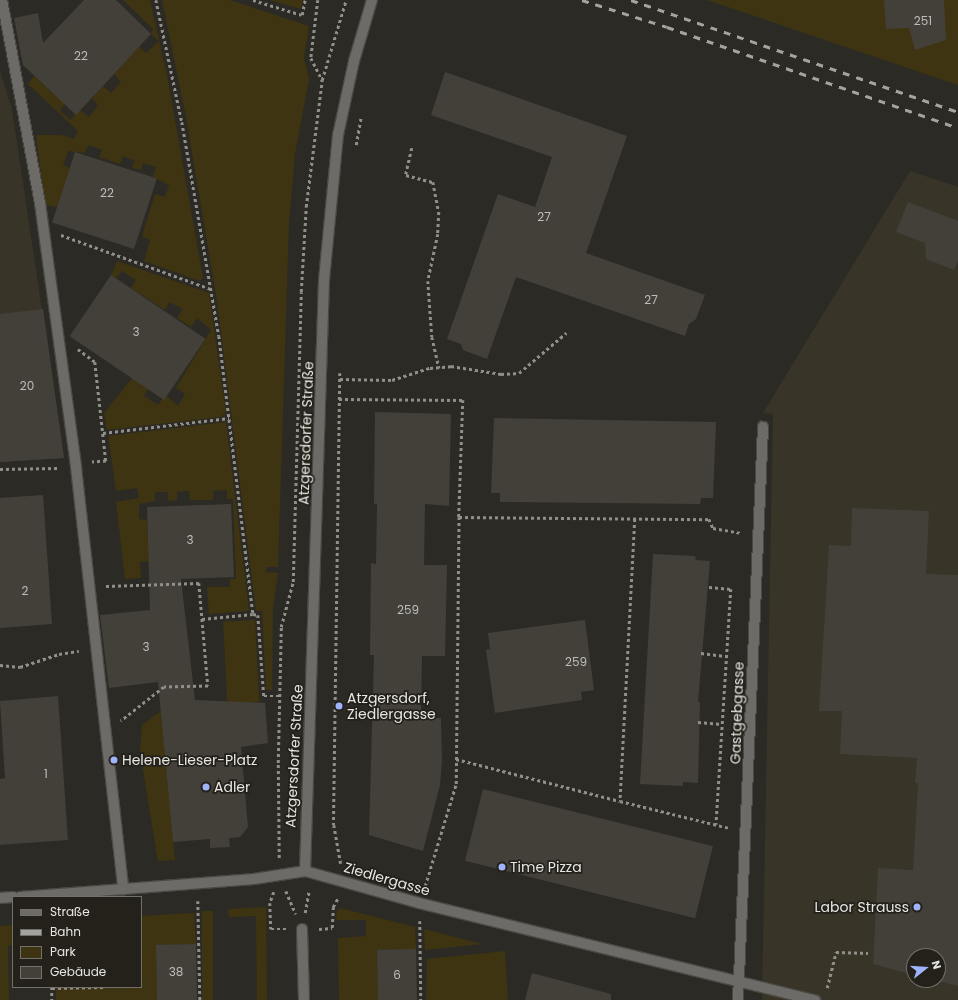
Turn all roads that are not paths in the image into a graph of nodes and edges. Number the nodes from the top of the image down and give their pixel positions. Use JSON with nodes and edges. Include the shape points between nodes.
{"nodes":[{"id":1,"x":2,"y":0,"type":"edge"},
{"id":2,"x":372,"y":0,"type":"edge"},
{"id":3,"x":763,"y":428,"type":"dead end"},
{"id":4,"x":308,"y":872,"type":"junction"},
{"id":5,"x":123,"y":889,"type":"junction"},
{"id":6,"x":33,"y":896,"type":"edge"},
{"id":7,"x":0,"y":898,"type":"edge"},
{"id":8,"x":12,"y":898,"type":"edge"},
{"id":9,"x":302,"y":929,"type":"road end"},
{"id":10,"x":739,"y":982,"type":"junction"},
{"id":11,"x":304,"y":1000,"type":"edge"},
{"id":12,"x":738,"y":1000,"type":"edge"},
{"id":13,"x":815,"y":1000,"type":"edge"}],
"edges":[{"from":1,"to":5,"type":"street","via":[[43,228],[76,466]]},
{"from":2,"to":4,"type":"street","name":"Atzgersdorfer Straße","via":[[354,60],[338,135],[324,280]]},
{"from":3,"to":10,"type":"street","name":"Gastgebgasse"},
{"from":4,"to":5,"type":"street","name":"Ziedlergasse"},
{"from":4,"to":10,"type":"street","name":"Ziedlergasse","via":[[419,904]]},
{"from":5,"to":6,"type":"street","name":"Ziedlergasse"},
{"from":7,"to":8,"type":"street"},
{"from":9,"to":11,"type":"street"},
{"from":10,"to":12,"type":"street","name":"Gastgebgasse"},
{"from":10,"to":13,"type":"street","name":"Ziedlergasse"}]}
